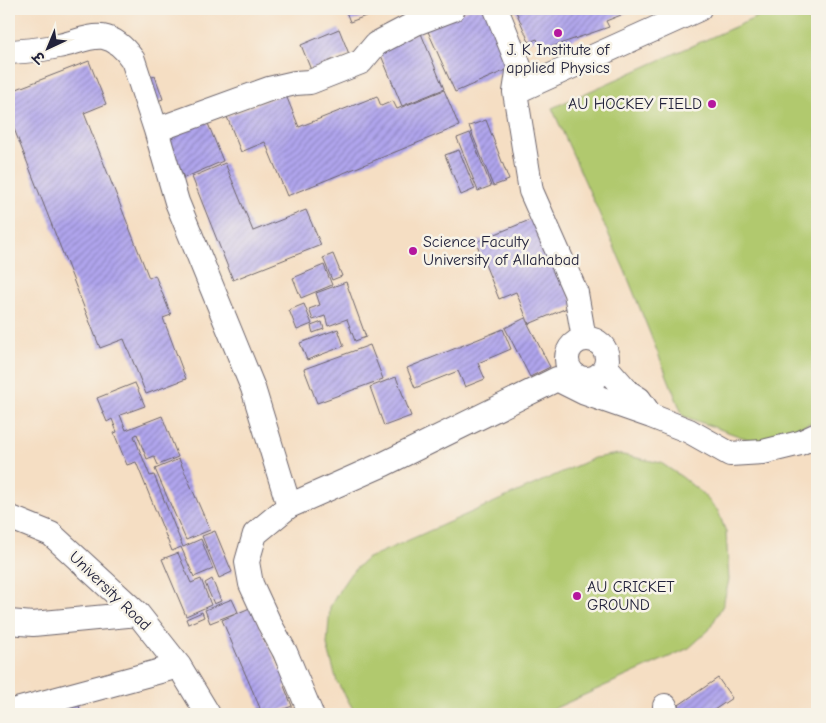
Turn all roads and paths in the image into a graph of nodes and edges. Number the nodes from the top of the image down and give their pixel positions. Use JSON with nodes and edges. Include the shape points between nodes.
{"nodes":[{"id":1,"x":453,"y":9,"type":"edge"},
{"id":2,"x":496,"y":9,"type":"edge"},
{"id":3,"x":699,"y":9,"type":"edge"},
{"id":4,"x":9,"y":52,"type":"edge"},
{"id":5,"x":515,"y":92,"type":"junction"},
{"id":6,"x":156,"y":130,"type":"junction"},
{"id":7,"x":578,"y":342,"type":"junction"},
{"id":8,"x":606,"y":367,"type":"junction"},
{"id":9,"x":563,"y":374,"type":"junction"},
{"id":10,"x":651,"y":416,"type":"junction"},
{"id":11,"x":817,"y":435,"type":"edge"},
{"id":12,"x":289,"y":506,"type":"junction"},
{"id":13,"x":9,"y":517,"type":"edge"},
{"id":14,"x":138,"y":614,"type":"junction"},
{"id":15,"x":9,"y":622,"type":"edge"},
{"id":16,"x":179,"y":666,"type":"junction"},
{"id":17,"x":9,"y":712,"type":"edge"},
{"id":18,"x":208,"y":714,"type":"edge"},
{"id":19,"x":312,"y":714,"type":"edge"}],
"edges":[{"from":1,"to":6,"type":"street","via":[[416,23],[376,44],[361,62],[310,82],[269,89]]},
{"from":2,"to":5,"type":"street","via":[[519,66]]},
{"from":3,"to":5,"type":"street"},
{"from":4,"to":6,"type":"street","via":[[34,51],[105,37],[126,50],[133,60]]},
{"from":5,"to":7,"type":"street","via":[[531,191],[576,294]]},
{"from":6,"to":12,"type":"street","via":[[177,202],[253,388]]},
{"from":7,"to":8,"type":"street","via":[[597,342],[606,353]]},
{"from":7,"to":9,"type":"street","via":[[568,350]]},
{"from":8,"to":9,"type":"street","via":[[590,380]]},
{"from":8,"to":10,"type":"street","via":[[628,392],[639,399]]},
{"from":9,"to":10,"type":"street","via":[[585,393]]},
{"from":9,"to":12,"type":"street","via":[[384,464]]},
{"from":10,"to":11,"type":"street","via":[[689,431],[730,454],[763,452],[800,443]]},
{"from":12,"to":19,"type":"street","via":[[255,534],[247,562],[251,584]]},
{"from":13,"to":14,"type":"street","name":"University Road","via":[[51,534]]},
{"from":14,"to":15,"type":"street","via":[[33,624]]},
{"from":14,"to":16,"type":"street","name":"University Road"},
{"from":16,"to":17,"type":"street"},
{"from":16,"to":18,"type":"street","name":"University Road"}]}
